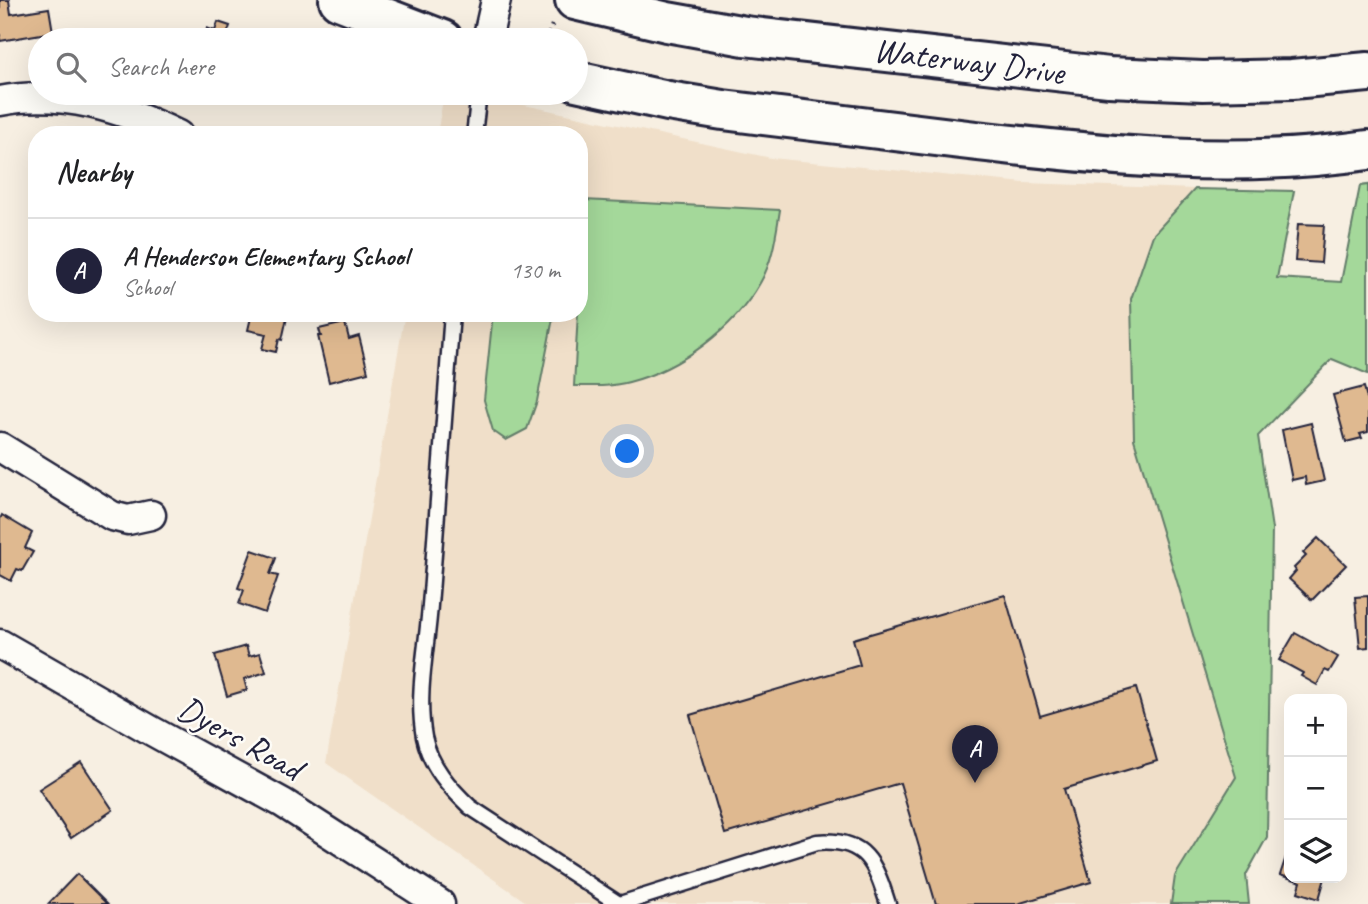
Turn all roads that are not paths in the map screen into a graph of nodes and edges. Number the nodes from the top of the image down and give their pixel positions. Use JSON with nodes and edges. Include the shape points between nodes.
{"nodes":[{"id":1,"x":339,"y":0,"type":"edge"},
{"id":2,"x":496,"y":0,"type":"edge"},
{"id":3,"x":563,"y":12,"type":"edge"},
{"id":4,"x":412,"y":28,"type":"edge"},
{"id":5,"x":490,"y":28,"type":"edge"},
{"id":6,"x":1368,"y":72,"type":"edge"},
{"id":7,"x":588,"y":84,"type":"edge"},
{"id":8,"x":28,"y":99,"type":"edge"},
{"id":9,"x":0,"y":101,"type":"edge"},
{"id":10,"x":100,"y":105,"type":"edge"},
{"id":11,"x":478,"y":105,"type":"edge"},
{"id":12,"x":158,"y":126,"type":"edge"},
{"id":13,"x":475,"y":126,"type":"edge"},
{"id":14,"x":1368,"y":150,"type":"edge"},
{"id":15,"x":451,"y":322,"type":"edge"},
{"id":16,"x":0,"y":447,"type":"edge"},
{"id":17,"x":151,"y":515,"type":"dead end"},
{"id":18,"x":0,"y":644,"type":"edge"},
{"id":19,"x":439,"y":904,"type":"edge"},
{"id":20,"x":619,"y":904,"type":"edge"},
{"id":21,"x":888,"y":904,"type":"edge"}],
"edges":[{"from":1,"to":4,"type":"main road"},
{"from":2,"to":5,"type":"street"},
{"from":3,"to":6,"type":"main road","name":"Waterway Drive","via":[[1109,77],[1203,81]]},
{"from":7,"to":14,"type":"main road","via":[[723,110],[1057,151],[1269,159]]},
{"from":8,"to":9,"type":"street"},
{"from":10,"to":12,"type":"street"},
{"from":11,"to":13,"type":"lane"},
{"from":15,"to":20,"type":"lane","via":[[420,708],[425,740],[435,766],[470,807]]},
{"from":16,"to":17,"type":"street","via":[[112,516],[128,520]]},
{"from":18,"to":19,"type":"street","name":"Dyers Road","via":[[283,803]]},
{"from":20,"to":21,"type":"lane","via":[[817,842],[836,841],[868,856]]}]}
